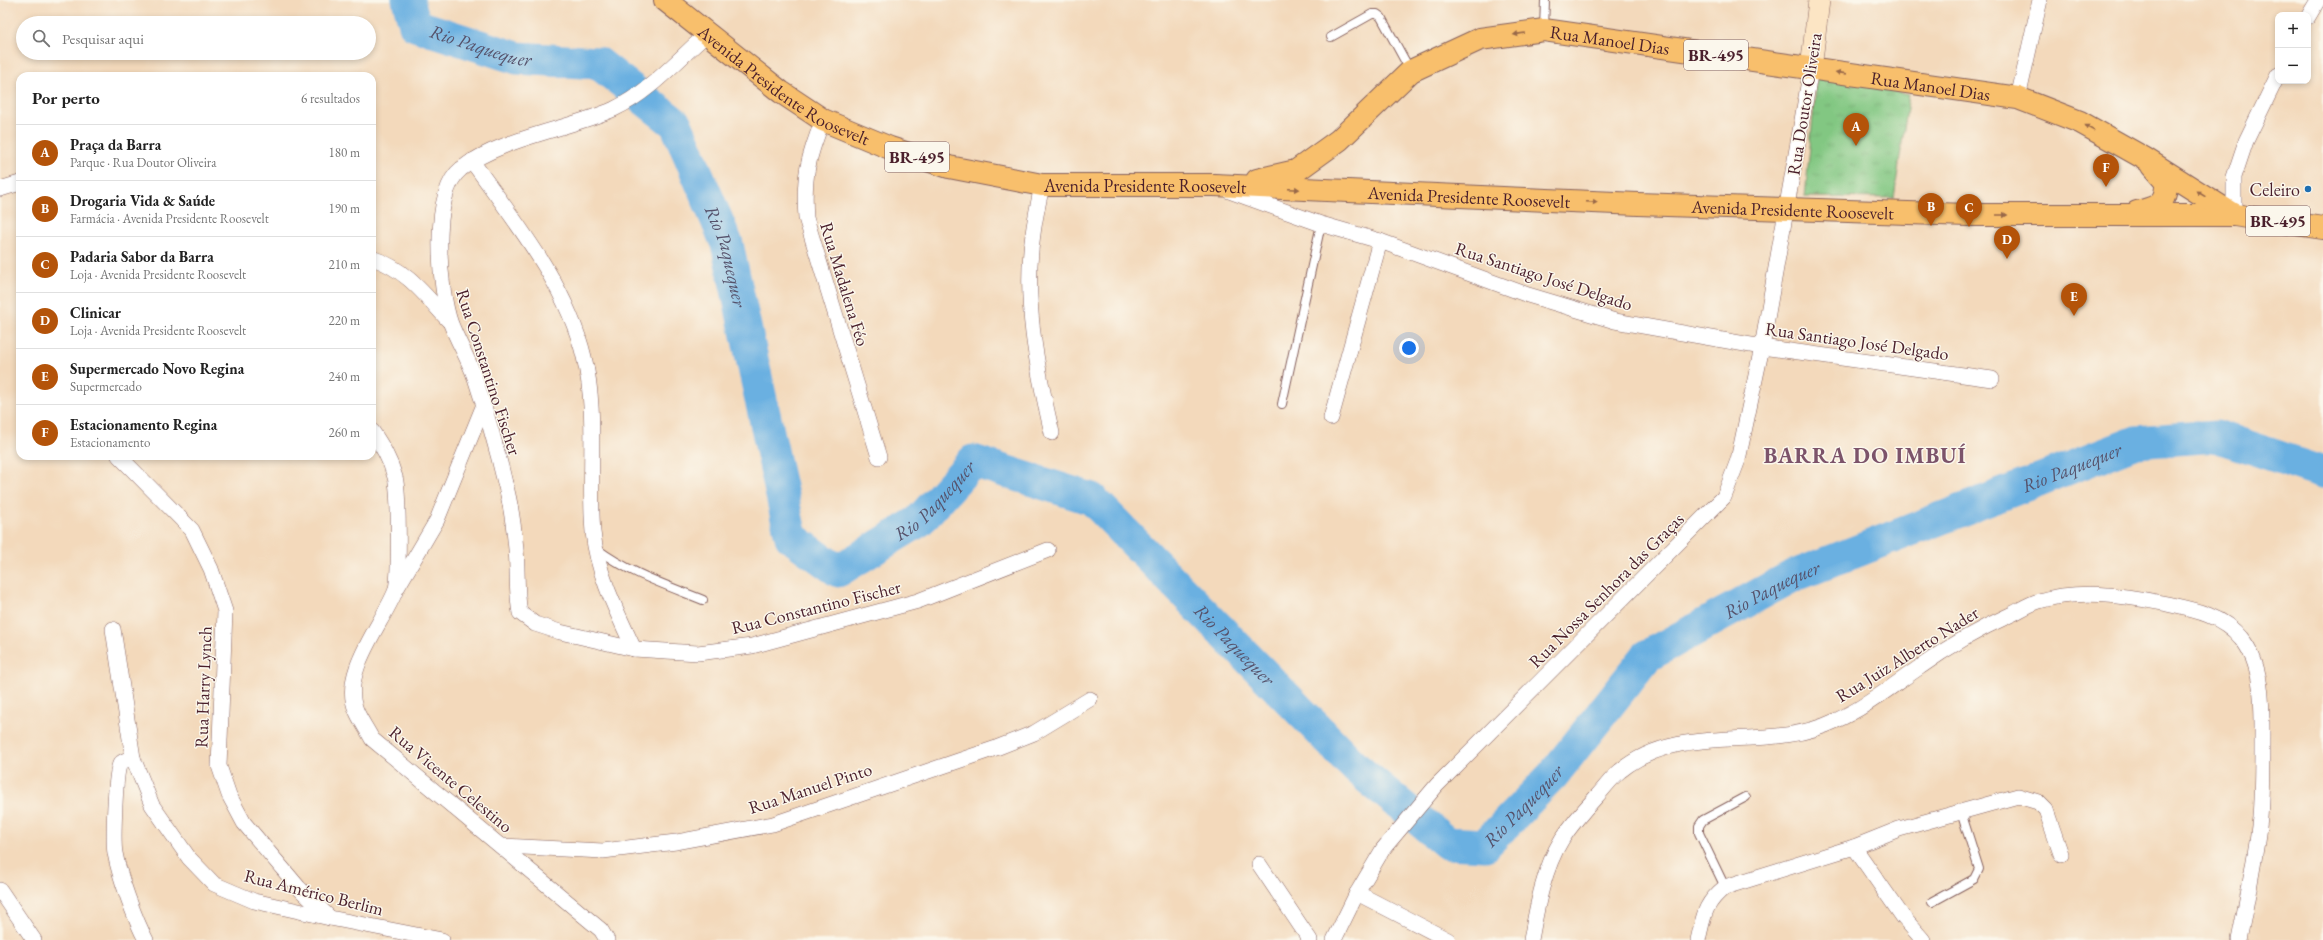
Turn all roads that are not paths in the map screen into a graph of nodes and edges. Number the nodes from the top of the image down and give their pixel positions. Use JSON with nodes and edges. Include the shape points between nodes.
{"nodes":[{"id":1,"x":665,"y":0,"type":"edge"},
{"id":2,"x":1545,"y":0,"type":"edge"},
{"id":3,"x":1819,"y":0,"type":"edge"},
{"id":4,"x":2040,"y":0,"type":"edge"},
{"id":5,"x":2318,"y":0,"type":"edge"},
{"id":6,"x":2311,"y":12,"type":"edge"},
{"id":7,"x":1544,"y":30,"type":"junction"},
{"id":8,"x":707,"y":34,"type":"junction"},
{"id":9,"x":1331,"y":37,"type":"dead end"},
{"id":10,"x":1811,"y":69,"type":"junction"},
{"id":11,"x":1411,"y":71,"type":"junction"},
{"id":12,"x":2275,"y":81,"type":"edge"},
{"id":13,"x":2018,"y":98,"type":"junction"},
{"id":14,"x":823,"y":120,"type":"junction"},
{"id":15,"x":1339,"y":140,"type":"junction"},
{"id":16,"x":2144,"y":158,"type":"junction"},
{"id":17,"x":472,"y":161,"type":"junction"},
{"id":18,"x":16,"y":184,"type":"edge"},
{"id":19,"x":1214,"y":185,"type":"junction"},
{"id":20,"x":1042,"y":186,"type":"junction"},
{"id":21,"x":0,"y":189,"type":"edge"},
{"id":22,"x":1356,"y":192,"type":"junction"},
{"id":23,"x":1788,"y":209,"type":"junction"},
{"id":24,"x":2130,"y":214,"type":"junction"},
{"id":25,"x":2234,"y":215,"type":"junction"},
{"id":26,"x":1321,"y":224,"type":"junction"},
{"id":27,"x":2323,"y":228,"type":"edge"},
{"id":28,"x":1380,"y":241,"type":"junction"},
{"id":29,"x":376,"y":260,"type":"edge"},
{"id":30,"x":451,"y":324,"type":"junction"},
{"id":31,"x":1762,"y":347,"type":"junction"},
{"id":32,"x":1992,"y":379,"type":"dead end"},
{"id":33,"x":1282,"y":404,"type":"dead end"},
{"id":34,"x":483,"y":407,"type":"junction"},
{"id":35,"x":1331,"y":418,"type":"dead end"},
{"id":36,"x":1052,"y":434,"type":"dead end"},
{"id":37,"x":376,"y":436,"type":"edge"},
{"id":38,"x":879,"y":457,"type":"dead end"},
{"id":39,"x":123,"y":460,"type":"edge"},
{"id":40,"x":597,"y":549,"type":"junction"},
{"id":41,"x":1048,"y":550,"type":"dead end"},
{"id":42,"x":396,"y":590,"type":"junction"},
{"id":43,"x":703,"y":600,"type":"dead end"},
{"id":44,"x":113,"y":629,"type":"dead end"},
{"id":45,"x":634,"y":649,"type":"junction"},
{"id":46,"x":1090,"y":699,"type":"dead end"},
{"id":47,"x":134,"y":758,"type":"junction"},
{"id":48,"x":1746,"y":797,"type":"dead end"},
{"id":49,"x":1961,"y":812,"type":"junction"},
{"id":50,"x":502,"y":846,"type":"junction"},
{"id":51,"x":1854,"y":846,"type":"junction"},
{"id":52,"x":2062,"y":854,"type":"dead end"},
{"id":53,"x":1259,"y":864,"type":"dead end"},
{"id":54,"x":1725,"y":887,"type":"junction"},
{"id":55,"x":0,"y":890,"type":"edge"},
{"id":56,"x":1357,"y":893,"type":"junction"},
{"id":57,"x":1932,"y":902,"type":"dead end"},
{"id":58,"x":330,"y":918,"type":"junction"},
{"id":59,"x":34,"y":940,"type":"edge"},
{"id":60,"x":146,"y":940,"type":"edge"},
{"id":61,"x":442,"y":940,"type":"edge"},
{"id":62,"x":608,"y":940,"type":"edge"},
{"id":63,"x":1310,"y":940,"type":"edge"},
{"id":64,"x":1334,"y":940,"type":"edge"},
{"id":65,"x":1448,"y":940,"type":"edge"},
{"id":66,"x":1531,"y":940,"type":"edge"},
{"id":67,"x":1698,"y":940,"type":"edge"},
{"id":68,"x":1924,"y":940,"type":"edge"},
{"id":69,"x":2239,"y":940,"type":"edge"}],
"edges":[{"from":1,"to":8,"type":"main road","name":"Avenida Presidente Roosevelt","number":"BR-495"},
{"from":2,"to":7,"type":"lane"},
{"from":3,"to":10,"type":"main road","name":"Rua Doutor Oliveira"},
{"from":4,"to":13,"type":"street"},
{"from":5,"to":6,"type":"street"},
{"from":7,"to":10,"type":"main road","name":"Rua Manoel Dias","number":"BR-495"},
{"from":7,"to":11,"type":"main road","name":"Rua Manoel Dias","number":"BR-495","one_way":true,"via":[[1480,39]]},
{"from":8,"to":14,"type":"main road","name":"Avenida Presidente Roosevelt","number":"BR-495","via":[[781,92]]},
{"from":8,"to":17,"type":"street","name":"Rua Constantino Fischer","via":[[629,100],[600,114],[495,150]]},
{"from":9,"to":11,"type":"lane","via":[[1372,14],[1377,14],[1385,23]]},
{"from":13,"to":10,"type":"main road","name":"Rua Manoel Dias","number":"BR-495","one_way":true},
{"from":10,"to":23,"type":"street","name":"Rua Doutor Oliveira"},
{"from":11,"to":15,"type":"main road","name":"Rua Manoel Dias","number":"BR-495"},
{"from":12,"to":25,"type":"street","via":[[2246,141],[2234,177]]},
{"from":16,"to":13,"type":"main road","name":"Rua Manoel Dias","number":"BR-495","one_way":true,"via":[[2080,122]]},
{"from":14,"to":20,"type":"main road","name":"Avenida Presidente Roosevelt","number":"BR-495","via":[[876,143],[949,167]]},
{"from":14,"to":38,"type":"street","name":"Rua Madalena Féo","via":[[806,168],[806,218]]},
{"from":15,"to":19,"type":"main road","name":"Rua Manoel Dias","number":"BR-495","via":[[1296,170],[1262,179]]},
{"from":15,"to":22,"type":"main road","via":[[1321,167],[1322,176],[1330,183]]},
{"from":16,"to":24,"type":"main road","via":[[2166,182],[2166,191],[2162,201],[2155,208]]},
{"from":25,"to":16,"type":"main road","name":"Rua Manoel Dias","number":"BR-495","one_way":true},
{"from":17,"to":30,"type":"street","name":"Rua Constantino Fischer","via":[[453,177],[441,222],[442,287]]},
{"from":17,"to":40,"type":"street","via":[[549,272],[563,296],[577,330],[589,388],[593,533]]},
{"from":18,"to":21,"type":"street"},
{"from":19,"to":20,"type":"main road","name":"Avenida Presidente Roosevelt","number":"BR-495"},
{"from":19,"to":22,"type":"main road","name":"Avenida Presidente Roosevelt","number":"BR-495","one_way":true},
{"from":19,"to":26,"type":"street","name":"Rua Santiago José Delgado"},
{"from":20,"to":36,"type":"street","via":[[1033,235],[1030,281],[1034,344]]},
{"from":22,"to":23,"type":"main road","name":"Avenida Presidente Roosevelt","number":"BR-495","one_way":true},
{"from":23,"to":24,"type":"main road","name":"Avenida Presidente Roosevelt","number":"BR-495","one_way":true,"via":[[1968,215]]},
{"from":23,"to":31,"type":"street","name":"Rua Nossa Senhora das Graças"},
{"from":24,"to":25,"type":"main road","name":"Avenida Presidente Roosevelt","number":"BR-495"},
{"from":25,"to":27,"type":"main road","name":"Avenida Presidente Roosevelt","number":"BR-495"},
{"from":26,"to":28,"type":"street","name":"Rua Santiago José Delgado"},
{"from":26,"to":33,"type":"lane"},
{"from":28,"to":31,"type":"street","name":"Rua Santiago José Delgado","via":[[1528,295],[1587,313],[1646,328]]},
{"from":28,"to":35,"type":"street"},
{"from":29,"to":30,"type":"street","via":[[399,270],[412,281]]},
{"from":30,"to":34,"type":"street","name":"Rua Constantino Fischer","via":[[475,378]]},
{"from":31,"to":32,"type":"street","name":"Rua Santiago José Delgado"},
{"from":31,"to":56,"type":"street","name":"Rua Nossa Senhora das Graças","via":[[1738,460],[1724,497],[1437,785],[1383,849]]},
{"from":34,"to":42,"type":"street","name":"Rua Vicente Celestino","via":[[437,520]]},
{"from":34,"to":45,"type":"street","name":"Rua Constantino Fischer","via":[[506,484],[516,548],[520,613],[535,624],[560,632]]},
{"from":37,"to":42,"type":"street","name":"Rua Vicente Celestino","via":[[386,450],[396,479]]},
{"from":39,"to":58,"type":"street","name":"Rua Harry Lynch","via":[[192,530],[211,569],[225,611],[219,766],[229,795],[244,822],[299,888]]},
{"from":40,"to":43,"type":"lane","via":[[635,573]]},
{"from":40,"to":45,"type":"street","via":[[601,571],[615,609]]},
{"from":41,"to":45,"type":"street","name":"Rua Constantino Fischer","via":[[918,601],[752,646],[698,653]]},
{"from":42,"to":50,"type":"street","name":"Rua Vicente Celestino","via":[[355,672],[352,690],[355,709],[372,739]]},
{"from":44,"to":47,"type":"street","name":"Rua Américo Berlim"},
{"from":46,"to":50,"type":"street","name":"Rua Manuel Pinto","via":[[1034,733],[996,748],[773,824],[676,842],[603,851]]},
{"from":47,"to":58,"type":"street","name":"Rua Américo Berlim","via":[[152,805],[189,858],[214,884],[254,900]]},
{"from":47,"to":60,"type":"street","via":[[123,761],[119,766],[116,782],[115,852],[139,928]]},
{"from":48,"to":54,"type":"lane","via":[[1703,820],[1699,826],[1699,833]]},
{"from":49,"to":51,"type":"street","via":[[1899,829]]},
{"from":49,"to":52,"type":"street","via":[[2018,796],[2038,802],[2050,818]]},
{"from":49,"to":57,"type":"lane","via":[[1979,870],[1974,879]]},
{"from":50,"to":62,"type":"street","name":"Rua Vicente Celestino","via":[[602,930]]},
{"from":51,"to":54,"type":"street"},
{"from":51,"to":68,"type":"street","via":[[1902,917]]},
{"from":53,"to":63,"type":"street"},
{"from":54,"to":67,"type":"street","via":[[1712,897],[1705,908]]},
{"from":55,"to":59,"type":"street"},
{"from":56,"to":64,"type":"street","name":"Rua Nossa Senhora das Graças"},
{"from":56,"to":65,"type":"street"},
{"from":58,"to":61,"type":"street","name":"Rua Américo Berlim"},
{"from":66,"to":69,"type":"street","name":"Rua Juiz Alberto Nader","via":[[1541,888],[1562,839],[1618,772],[1640,757],[1693,741],[1774,737],[1808,732],[1870,703],[1976,630],[2039,601],[2086,593],[2146,600],[2213,617],[2242,639],[2254,662],[2262,710],[2262,788],[2256,848]]}]}
